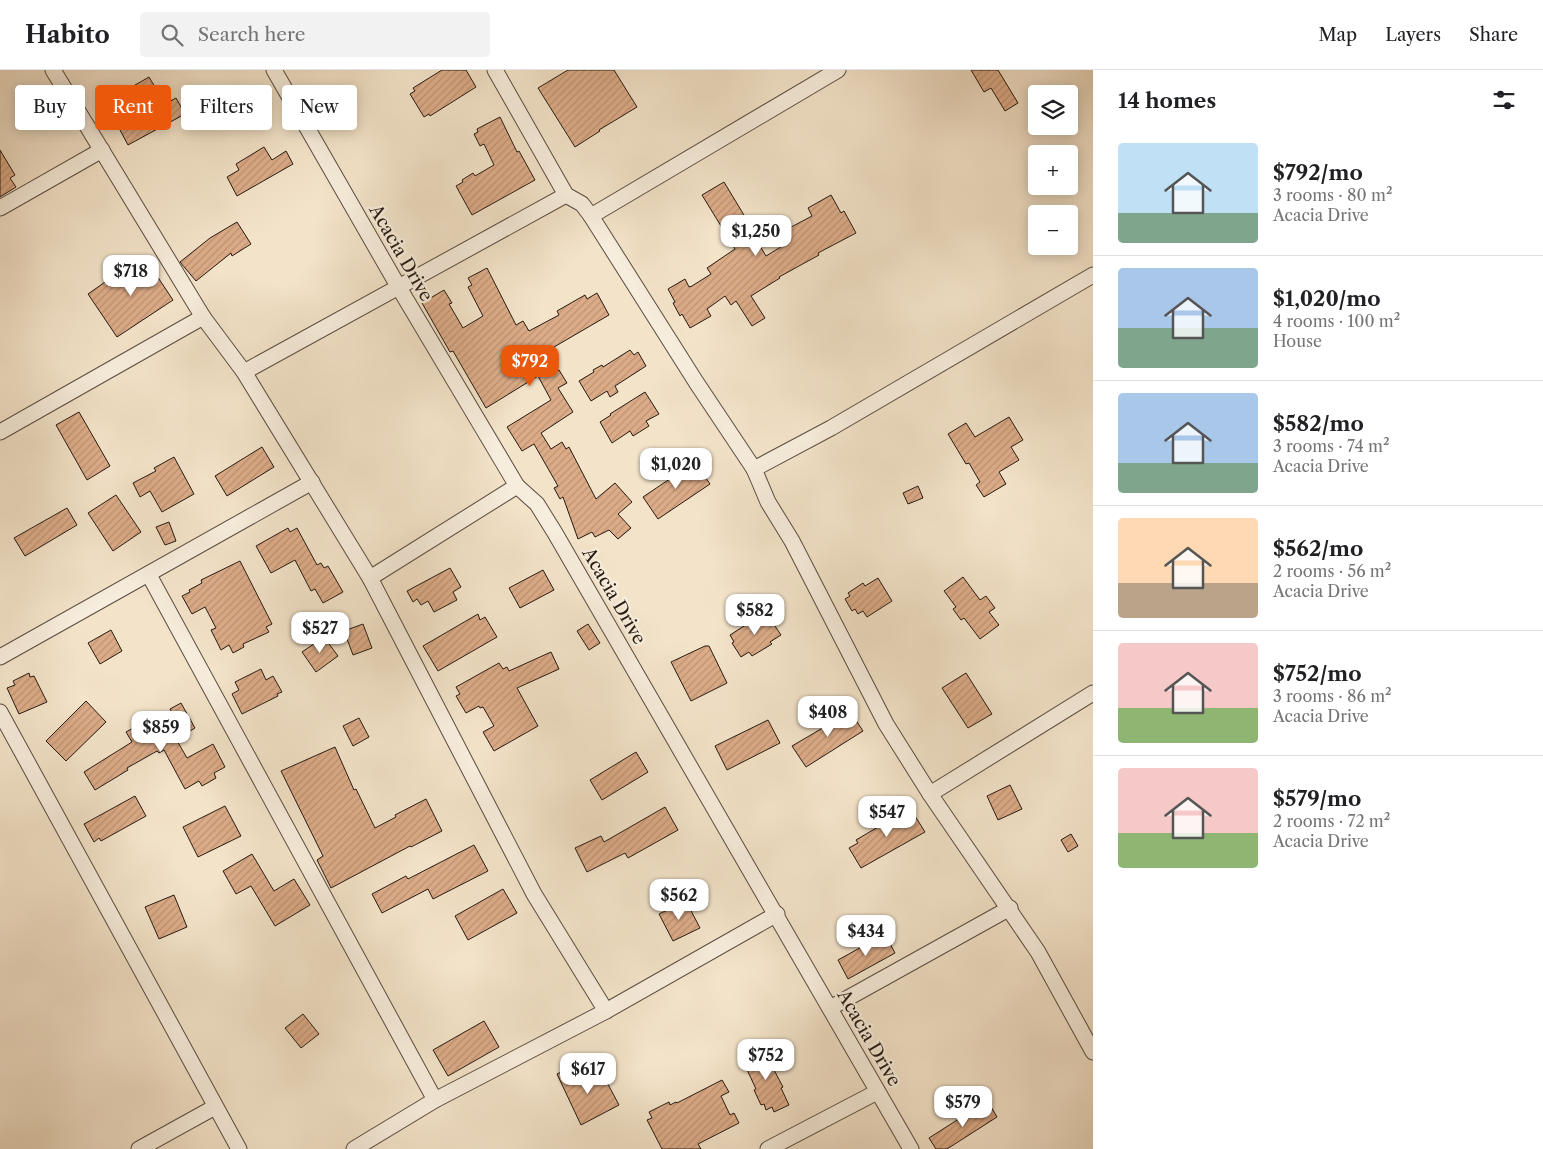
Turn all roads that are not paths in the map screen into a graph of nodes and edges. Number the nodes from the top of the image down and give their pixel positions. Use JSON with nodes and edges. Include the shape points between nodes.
{"nodes":[{"id":1,"x":53,"y":70,"type":"edge"},
{"id":2,"x":274,"y":70,"type":"edge"},
{"id":3,"x":495,"y":70,"type":"edge"},
{"id":4,"x":838,"y":70,"type":"edge"},
{"id":5,"x":102,"y":150,"type":"junction"},
{"id":6,"x":566,"y":194,"type":"junction"},
{"id":7,"x":0,"y":208,"type":"edge"},
{"id":8,"x":591,"y":216,"type":"junction"},
{"id":9,"x":1093,"y":275,"type":"edge"},
{"id":10,"x":398,"y":286,"type":"junction"},
{"id":11,"x":203,"y":317,"type":"junction"},
{"id":12,"x":244,"y":372,"type":"junction"},
{"id":13,"x":0,"y":432,"type":"edge"},
{"id":14,"x":754,"y":469,"type":"junction"},
{"id":15,"x":312,"y":482,"type":"junction"},
{"id":16,"x":517,"y":486,"type":"junction"},
{"id":17,"x":149,"y":575,"type":"junction"},
{"id":18,"x":370,"y":578,"type":"junction"},
{"id":19,"x":0,"y":657,"type":"edge"},
{"id":20,"x":1093,"y":693,"type":"edge"},
{"id":21,"x":0,"y":712,"type":"edge"},
{"id":22,"x":930,"y":794,"type":"junction"},
{"id":23,"x":1010,"y":908,"type":"junction"},
{"id":24,"x":777,"y":914,"type":"junction"},
{"id":25,"x":830,"y":1008,"type":"junction"},
{"id":26,"x":606,"y":1011,"type":"junction"},
{"id":27,"x":1093,"y":1052,"type":"edge"},
{"id":28,"x":877,"y":1092,"type":"junction"},
{"id":29,"x":435,"y":1100,"type":"junction"},
{"id":30,"x":216,"y":1106,"type":"junction"},
{"id":31,"x":138,"y":1149,"type":"edge"},
{"id":32,"x":239,"y":1149,"type":"edge"},
{"id":33,"x":354,"y":1149,"type":"edge"},
{"id":34,"x":768,"y":1149,"type":"edge"},
{"id":35,"x":911,"y":1149,"type":"edge"}],
"edges":[{"from":1,"to":5,"type":"street"},
{"from":2,"to":10,"type":"street","name":"Acacia Drive"},
{"from":3,"to":6,"type":"street"},
{"from":4,"to":8,"type":"street"},
{"from":5,"to":7,"type":"street"},
{"from":5,"to":11,"type":"street"},
{"from":6,"to":8,"type":"street","via":[[582,204]]},
{"from":6,"to":10,"type":"street"},
{"from":8,"to":14,"type":"street"},
{"from":9,"to":14,"type":"street","via":[[831,428]]},
{"from":10,"to":12,"type":"street"},
{"from":10,"to":16,"type":"street","name":"Acacia Drive"},
{"from":11,"to":12,"type":"street"},
{"from":11,"to":13,"type":"street"},
{"from":12,"to":15,"type":"street"},
{"from":14,"to":22,"type":"street","via":[[768,502],[792,541],[886,724]]},
{"from":15,"to":17,"type":"street"},
{"from":15,"to":18,"type":"street"},
{"from":16,"to":18,"type":"street"},
{"from":16,"to":24,"type":"street","name":"Acacia Drive","via":[[537,504],[555,533]]},
{"from":17,"to":19,"type":"street"},
{"from":17,"to":29,"type":"street"},
{"from":18,"to":26,"type":"street","via":[[534,894]]},
{"from":20,"to":22,"type":"street"},
{"from":21,"to":30,"type":"street"},
{"from":22,"to":23,"type":"street"},
{"from":23,"to":25,"type":"street"},
{"from":23,"to":27,"type":"street"},
{"from":24,"to":25,"type":"street","name":"Acacia Drive"},
{"from":24,"to":26,"type":"street"},
{"from":25,"to":28,"type":"street","name":"Acacia Drive"},
{"from":26,"to":29,"type":"street"},
{"from":28,"to":34,"type":"street"},
{"from":28,"to":35,"type":"street","name":"Acacia Drive"},
{"from":29,"to":33,"type":"street"},
{"from":30,"to":31,"type":"street"},
{"from":30,"to":32,"type":"street"}]}
